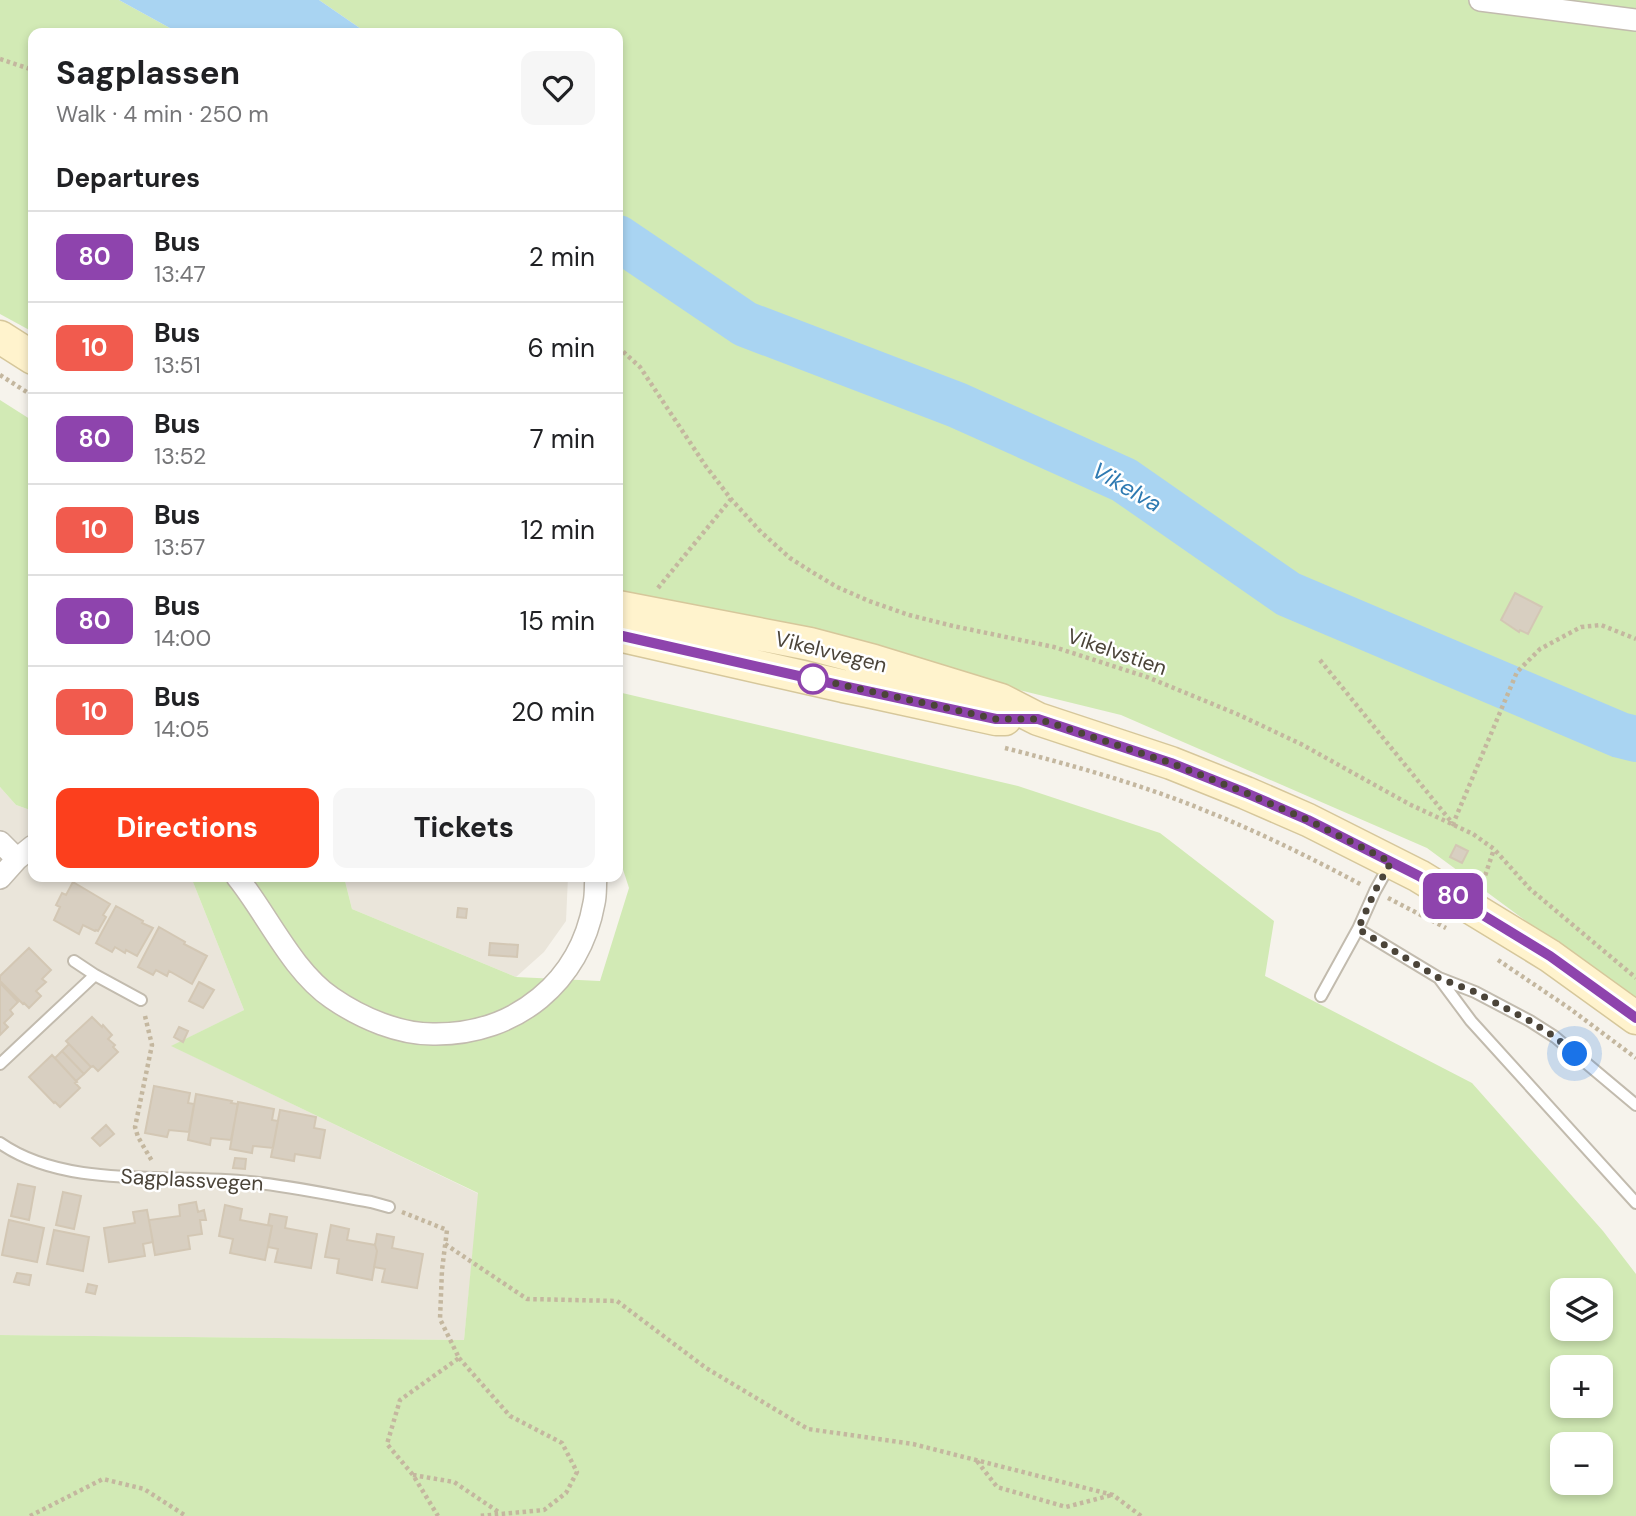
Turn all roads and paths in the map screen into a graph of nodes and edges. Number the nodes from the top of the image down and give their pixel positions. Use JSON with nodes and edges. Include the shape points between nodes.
{"nodes":[{"id":1,"x":1480,"y":0,"type":"edge"},
{"id":2,"x":1636,"y":20,"type":"edge"},
{"id":3,"x":0,"y":59,"type":"edge"},
{"id":4,"x":28,"y":68,"type":"edge"},
{"id":5,"x":0,"y":337,"type":"edge"},
{"id":6,"x":623,"y":352,"type":"edge"},
{"id":7,"x":28,"y":355,"type":"edge"},
{"id":8,"x":0,"y":374,"type":"edge"},
{"id":9,"x":28,"y":393,"type":"edge"},
{"id":10,"x":731,"y":499,"type":"junction"},
{"id":11,"x":623,"y":618,"type":"edge"},
{"id":12,"x":1636,"y":639,"type":"edge"},
{"id":13,"x":1320,"y":660,"type":"dead end"},
{"id":14,"x":995,"y":745,"type":"dead end"},
{"id":15,"x":1453,"y":824,"type":"junction"},
{"id":16,"x":0,"y":842,"type":"edge"},
{"id":17,"x":1494,"y":849,"type":"junction"},
{"id":18,"x":25,"y":852,"type":"edge"},
{"id":19,"x":1391,"y":862,"type":"junction"},
{"id":20,"x":0,"y":878,"type":"edge"},
{"id":21,"x":240,"y":882,"type":"edge"},
{"id":22,"x":596,"y":882,"type":"edge"},
{"id":23,"x":1375,"y":891,"type":"junction"},
{"id":24,"x":1474,"y":909,"type":"junction"},
{"id":25,"x":1358,"y":929,"type":"junction"},
{"id":26,"x":1451,"y":932,"type":"dead end"},
{"id":27,"x":1491,"y":956,"type":"dead end"},
{"id":28,"x":74,"y":961,"type":"dead end"},
{"id":29,"x":95,"y":975,"type":"junction"},
{"id":30,"x":1439,"y":978,"type":"junction"},
{"id":31,"x":1636,"y":978,"type":"edge"},
{"id":32,"x":1321,"y":996,"type":"dead end"},
{"id":33,"x":141,"y":1000,"type":"joint"},
{"id":34,"x":1636,"y":1018,"type":"edge"},
{"id":35,"x":1636,"y":1058,"type":"edge"},
{"id":36,"x":0,"y":1063,"type":"edge"},
{"id":37,"x":1636,"y":1105,"type":"edge"},
{"id":38,"x":0,"y":1143,"type":"edge"},
{"id":39,"x":162,"y":1177,"type":"junction"},
{"id":40,"x":1636,"y":1203,"type":"edge"},
{"id":41,"x":389,"y":1207,"type":"joint"},
{"id":42,"x":445,"y":1244,"type":"junction"},
{"id":43,"x":459,"y":1358,"type":"junction"},
{"id":44,"x":977,"y":1461,"type":"junction"},
{"id":45,"x":413,"y":1475,"type":"junction"},
{"id":46,"x":1113,"y":1495,"type":"junction"},
{"id":47,"x":501,"y":1514,"type":"junction"},
{"id":48,"x":30,"y":1516,"type":"edge"},
{"id":49,"x":186,"y":1516,"type":"edge"},
{"id":50,"x":438,"y":1516,"type":"edge"},
{"id":51,"x":479,"y":1516,"type":"edge"},
{"id":52,"x":1140,"y":1516,"type":"edge"}],
"edges":[{"from":1,"to":2,"type":"street"},
{"from":3,"to":4,"type":"path"},
{"from":5,"to":7,"type":"street"},
{"from":6,"to":10,"type":"path","name":"Vikelvstien","via":[[640,367]]},
{"from":8,"to":9,"type":"path"},
{"from":10,"to":11,"type":"path","via":[[656,591]]},
{"from":10,"to":15,"type":"path","name":"Vikelvstien","via":[[790,558],[837,587],[909,615],[1054,647],[1170,686],[1301,744]]},
{"from":11,"to":19,"type":"street","name":"Vikelvvegen","via":[[810,644],[1001,700],[1038,719],[1246,793]]},
{"from":12,"to":15,"type":"path","via":[[1601,625],[1581,627],[1540,649],[1517,671]]},
{"from":13,"to":15,"type":"path"},
{"from":14,"to":23,"type":"path","via":[[1086,769],[1212,813]]},
{"from":15,"to":17,"type":"path","name":"Vikelvstien"},
{"from":16,"to":18,"type":"street"},
{"from":17,"to":24,"type":"path"},
{"from":17,"to":31,"type":"path","name":"Vikelvstien","via":[[1530,889]]},
{"from":18,"to":20,"type":"street"},
{"from":19,"to":23,"type":"lane"},
{"from":19,"to":24,"type":"street","name":"Vikelvvegen"},
{"from":21,"to":22,"type":"street","via":[[318,988],[379,1022],[434,1035],[493,1025],[539,1000],[572,962],[595,901]]},
{"from":23,"to":25,"type":"lane"},
{"from":23,"to":26,"type":"path"},
{"from":24,"to":34,"type":"street","name":"Vikelvvegen"},
{"from":25,"to":30,"type":"lane"},
{"from":25,"to":32,"type":"lane"},
{"from":27,"to":35,"type":"path"},
{"from":28,"to":29,"type":"lane"},
{"from":29,"to":33,"type":"lane"},
{"from":29,"to":36,"type":"lane"},
{"from":30,"to":37,"type":"lane","via":[[1538,1026]]},
{"from":30,"to":40,"type":"lane","via":[[1471,1021]]},
{"from":33,"to":39,"type":"path","via":[[152,1045],[135,1127]]},
{"from":38,"to":39,"type":"lane","name":"Sagplassvegen","via":[[40,1163],[75,1171]]},
{"from":39,"to":41,"type":"lane","name":"Sagplassvegen","via":[[248,1181]]},
{"from":41,"to":42,"type":"path","via":[[447,1230]]},
{"from":42,"to":43,"type":"path","via":[[440,1318]]},
{"from":42,"to":44,"type":"path","via":[[527,1299],[617,1301],[706,1368],[808,1429],[913,1444]]},
{"from":43,"to":45,"type":"path","via":[[400,1400],[387,1444]]},
{"from":43,"to":47,"type":"path","via":[[510,1416],[562,1443],[578,1472],[566,1493],[544,1510]]},
{"from":44,"to":46,"type":"path"},
{"from":44,"to":46,"type":"path","via":[[997,1487],[1066,1507]]},
{"from":45,"to":47,"type":"path","via":[[454,1482]]},
{"from":45,"to":50,"type":"path"},
{"from":46,"to":52,"type":"path"},
{"from":47,"to":51,"type":"path"},
{"from":48,"to":49,"type":"path","via":[[103,1479],[144,1489]]}]}
